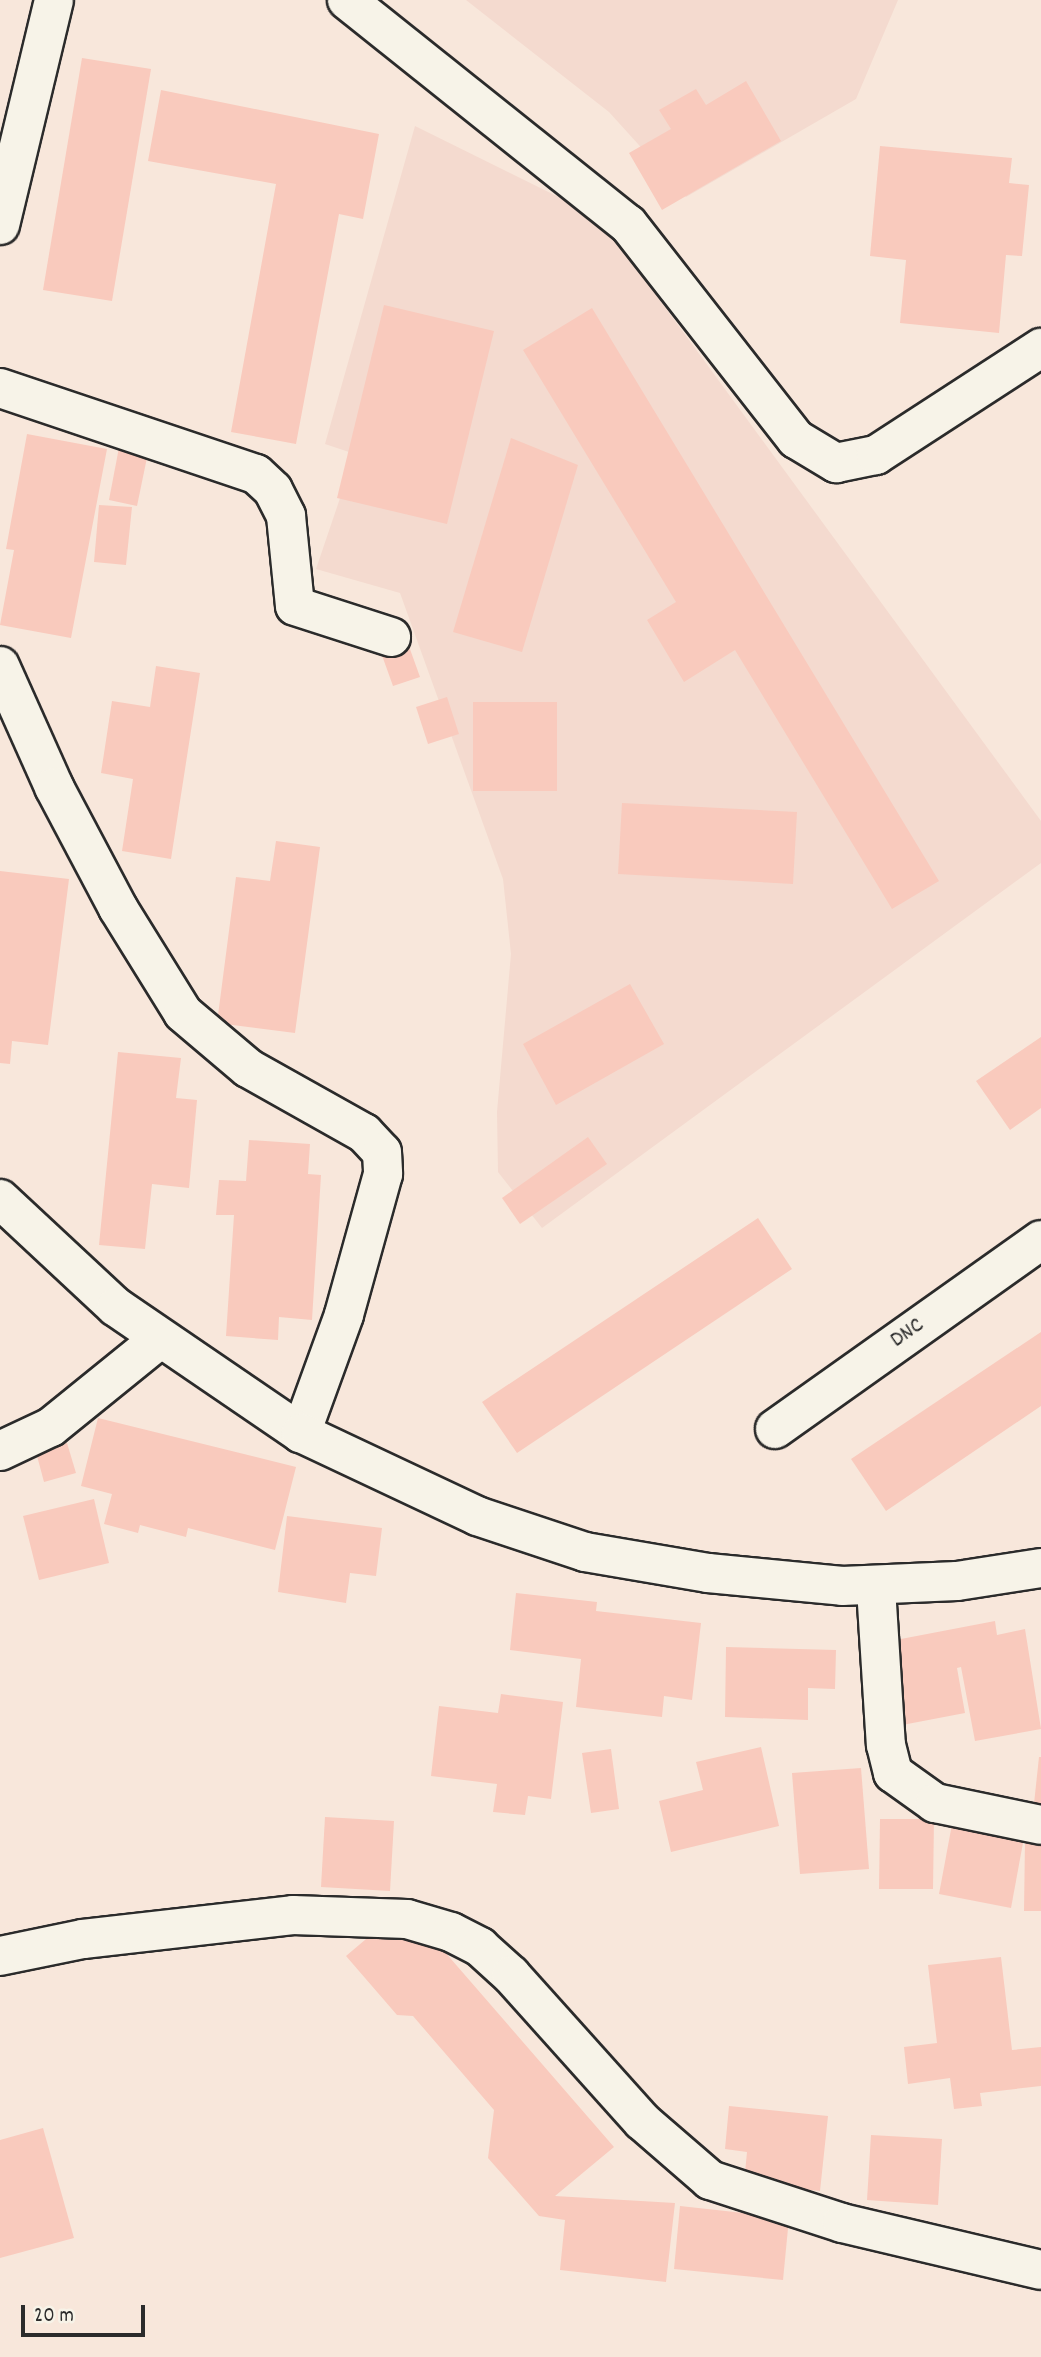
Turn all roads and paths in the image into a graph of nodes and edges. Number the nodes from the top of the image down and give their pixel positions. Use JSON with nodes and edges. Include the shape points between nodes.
{"nodes":[{"id":1,"x":54,"y":0,"type":"edge"},
{"id":2,"x":347,"y":0,"type":"edge"},
{"id":3,"x":0,"y":225,"type":"edge"},
{"id":4,"x":1041,"y":348,"type":"edge"},
{"id":5,"x":0,"y":388,"type":"edge"},
{"id":6,"x":391,"y":637,"type":"dead end"},
{"id":7,"x":0,"y":666,"type":"edge"},
{"id":8,"x":0,"y":1199,"type":"edge"},
{"id":9,"x":1041,"y":1240,"type":"edge"},
{"id":10,"x":161,"y":1338,"type":"junction"},
{"id":11,"x":775,"y":1429,"type":"dead end"},
{"id":12,"x":300,"y":1433,"type":"junction"},
{"id":13,"x":0,"y":1451,"type":"edge"},
{"id":14,"x":1041,"y":1568,"type":"edge"},
{"id":15,"x":876,"y":1588,"type":"junction"},
{"id":16,"x":1041,"y":1825,"type":"edge"},
{"id":17,"x":0,"y":1955,"type":"edge"},
{"id":18,"x":1041,"y":2270,"type":"edge"}],
"edges":[{"from":1,"to":3,"type":"street"},
{"from":2,"to":4,"type":"street","via":[[628,224],[796,439],[836,463],[876,455]]},
{"from":5,"to":6,"type":"street","via":[[256,474],[273,490],[286,516],[295,606]]},
{"from":7,"to":12,"type":"street","via":[[54,787],[118,908],[183,1013],[248,1068],[364,1133],[382,1152],[383,1174],[344,1315]]},
{"from":8,"to":10,"type":"street","via":[[106,1298]]},
{"from":9,"to":11,"type":"street","name":"DNC"},
{"from":10,"to":12,"type":"street"},
{"from":10,"to":13,"type":"street","via":[[70,1413]]},
{"from":12,"to":15,"type":"street","via":[[477,1516],[585,1552],[708,1573]]},
{"from":14,"to":15,"type":"street"},
{"from":15,"to":16,"type":"street","via":[[886,1745],[893,1773],[913,1793],[935,1802]]},
{"from":17,"to":18,"type":"street","via":[[83,1939],[293,1915],[407,1919],[451,1932],[480,1947],[511,1975],[642,2121],[710,2180],[842,2223]]}]}
